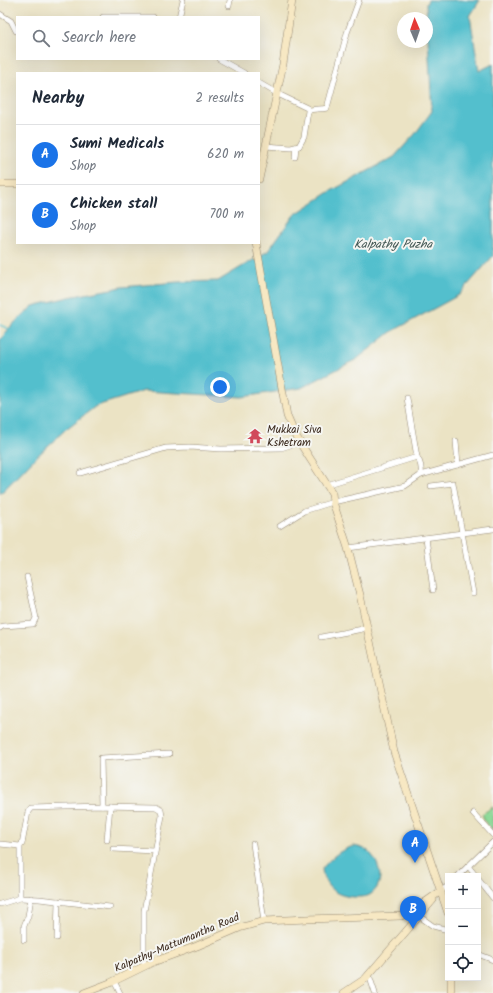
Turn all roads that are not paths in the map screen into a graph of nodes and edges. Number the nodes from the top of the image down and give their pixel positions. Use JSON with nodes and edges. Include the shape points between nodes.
{"nodes":[{"id":1,"x":183,"y":0,"type":"edge"},
{"id":2,"x":292,"y":0,"type":"edge"},
{"id":3,"x":358,"y":0,"type":"edge"},
{"id":4,"x":0,"y":14,"type":"edge"},
{"id":5,"x":179,"y":16,"type":"edge"},
{"id":6,"x":16,"y":31,"type":"edge"},
{"id":7,"x":221,"y":60,"type":"edge"},
{"id":8,"x":242,"y":72,"type":"edge"},
{"id":9,"x":260,"y":84,"type":"edge"},
{"id":10,"x":278,"y":94,"type":"junction"},
{"id":11,"x":307,"y":108,"type":"dead end"},
{"id":12,"x":262,"y":145,"type":"edge"},
{"id":13,"x":299,"y":146,"type":"junction"},
{"id":14,"x":295,"y":157,"type":"dead end"},
{"id":15,"x":260,"y":168,"type":"edge"},
{"id":16,"x":0,"y":184,"type":"edge"},
{"id":17,"x":16,"y":184,"type":"edge"},
{"id":18,"x":256,"y":244,"type":"edge"},
{"id":19,"x":407,"y":398,"type":"dead end"},
{"id":20,"x":456,"y":441,"type":"dead end"},
{"id":21,"x":300,"y":442,"type":"junction"},
{"id":22,"x":493,"y":455,"type":"edge"},
{"id":23,"x":417,"y":457,"type":"junction"},
{"id":24,"x":458,"y":465,"type":"junction"},
{"id":25,"x":80,"y":473,"type":"dead end"},
{"id":26,"x":421,"y":475,"type":"junction"},
{"id":27,"x":326,"y":485,"type":"junction"},
{"id":28,"x":431,"y":486,"type":"dead end"},
{"id":29,"x":333,"y":502,"type":"junction"},
{"id":30,"x":280,"y":526,"type":"dead end"},
{"id":31,"x":493,"y":529,"type":"edge"},
{"id":32,"x":461,"y":533,"type":"junction"},
{"id":33,"x":426,"y":538,"type":"junction"},
{"id":34,"x":348,"y":548,"type":"junction"},
{"id":35,"x":27,"y":577,"type":"dead end"},
{"id":36,"x":433,"y":590,"type":"dead end"},
{"id":37,"x":473,"y":593,"type":"dead end"},
{"id":38,"x":0,"y":628,"type":"edge"},
{"id":39,"x":368,"y":628,"type":"junction"},
{"id":40,"x":321,"y":637,"type":"dead end"},
{"id":41,"x":169,"y":754,"type":"dead end"},
{"id":42,"x":102,"y":806,"type":"junction"},
{"id":43,"x":110,"y":806,"type":"junction"},
{"id":44,"x":474,"y":813,"type":"dead end"},
{"id":45,"x":493,"y":835,"type":"edge"},
{"id":46,"x":107,"y":840,"type":"dead end"},
{"id":47,"x":493,"y":842,"type":"edge"},
{"id":48,"x":0,"y":844,"type":"edge"},
{"id":49,"x":253,"y":844,"type":"dead end"},
{"id":50,"x":20,"y":846,"type":"junction"},
{"id":51,"x":113,"y":849,"type":"dead end"},
{"id":52,"x":155,"y":851,"type":"junction"},
{"id":53,"x":468,"y":866,"type":"junction"},
{"id":54,"x":461,"y":873,"type":"edge"},
{"id":55,"x":474,"y":873,"type":"edge"},
{"id":56,"x":481,"y":883,"type":"edge"},
{"id":57,"x":445,"y":888,"type":"edge"},
{"id":58,"x":441,"y":891,"type":"junction"},
{"id":59,"x":20,"y":898,"type":"junction"},
{"id":60,"x":31,"y":898,"type":"junction"},
{"id":61,"x":493,"y":898,"type":"edge"},
{"id":62,"x":58,"y":901,"type":"junction"},
{"id":63,"x":0,"y":904,"type":"edge"},
{"id":64,"x":110,"y":907,"type":"dead end"},
{"id":65,"x":447,"y":909,"type":"edge"},
{"id":66,"x":419,"y":916,"type":"junction"},
{"id":67,"x":264,"y":921,"type":"junction"},
{"id":68,"x":445,"y":929,"type":"edge"},
{"id":69,"x":57,"y":938,"type":"dead end"},
{"id":70,"x":24,"y":940,"type":"dead end"},
{"id":71,"x":481,"y":955,"type":"edge"},
{"id":72,"x":493,"y":960,"type":"edge"},
{"id":73,"x":144,"y":967,"type":"junction"},
{"id":74,"x":369,"y":975,"type":"junction"},
{"id":75,"x":114,"y":981,"type":"junction"},
{"id":76,"x":451,"y":981,"type":"edge"},
{"id":77,"x":84,"y":993,"type":"edge"},
{"id":78,"x":120,"y":993,"type":"edge"},
{"id":79,"x":344,"y":993,"type":"edge"},
{"id":80,"x":375,"y":993,"type":"edge"},
{"id":81,"x":450,"y":993,"type":"edge"}],
"edges":[{"from":1,"to":5,"type":"street"},
{"from":2,"to":10,"type":"main road"},
{"from":3,"to":13,"type":"street","via":[[327,108],[308,111],[304,137]]},
{"from":4,"to":6,"type":"street","via":[[11,21]]},
{"from":7,"to":8,"type":"street"},
{"from":9,"to":10,"type":"street"},
{"from":10,"to":11,"type":"street"},
{"from":10,"to":12,"type":"main road"},
{"from":12,"to":13,"type":"street","via":[[291,148]]},
{"from":12,"to":15,"type":"main road"},
{"from":13,"to":14,"type":"street","via":[[296,147]]},
{"from":16,"to":17,"type":"main road"},
{"from":18,"to":21,"type":"main road","via":[[284,404]]},
{"from":19,"to":23,"type":"street"},
{"from":20,"to":24,"type":"street"},
{"from":21,"to":25,"type":"street","via":[[281,448],[166,448]]},
{"from":21,"to":27,"type":"main road"},
{"from":22,"to":24,"type":"street"},
{"from":23,"to":26,"type":"street","via":[[422,469]]},
{"from":23,"to":27,"type":"street"},
{"from":24,"to":26,"type":"street"},
{"from":26,"to":29,"type":"street","via":[[405,486]]},
{"from":27,"to":29,"type":"main road","via":[[332,493]]},
{"from":28,"to":32,"type":"street","via":[[453,482]]},
{"from":29,"to":30,"type":"street","via":[[304,512]]},
{"from":29,"to":34,"type":"main road"},
{"from":31,"to":32,"type":"street"},
{"from":32,"to":33,"type":"street"},
{"from":32,"to":37,"type":"street"},
{"from":33,"to":34,"type":"street"},
{"from":33,"to":36,"type":"street"},
{"from":34,"to":39,"type":"main road"},
{"from":35,"to":38,"type":"street","via":[[36,618],[33,624]]},
{"from":39,"to":40,"type":"street"},
{"from":39,"to":58,"type":"main road","via":[[394,752]]},
{"from":41,"to":42,"type":"street","via":[[101,758]]},
{"from":42,"to":43,"type":"street"},
{"from":42,"to":50,"type":"street","via":[[32,808],[28,812]]},
{"from":43,"to":46,"type":"street"},
{"from":43,"to":52,"type":"street","via":[[161,810]]},
{"from":44,"to":45,"type":"street"},
{"from":47,"to":53,"type":"street"},
{"from":48,"to":50,"type":"street"},
{"from":49,"to":67,"type":"street"},
{"from":50,"to":59,"type":"street"},
{"from":51,"to":52,"type":"street"},
{"from":52,"to":73,"type":"street","via":[[144,911]]},
{"from":53,"to":54,"type":"street"},
{"from":53,"to":55,"type":"street"},
{"from":56,"to":61,"type":"street"},
{"from":57,"to":58,"type":"street"},
{"from":58,"to":65,"type":"main road"},
{"from":58,"to":66,"type":"main road"},
{"from":58,"to":67,"type":"main road","name":"Kalpathy-Mattumantha Road","via":[[401,916]]},
{"from":59,"to":60,"type":"street"},
{"from":59,"to":63,"type":"street"},
{"from":60,"to":62,"type":"street"},
{"from":60,"to":70,"type":"street","via":[[24,926]]},
{"from":62,"to":64,"type":"street"},
{"from":62,"to":69,"type":"street"},
{"from":66,"to":68,"type":"street","via":[[433,926]]},
{"from":66,"to":74,"type":"main road"},
{"from":67,"to":73,"type":"main road","name":"Kalpathy-Mattumantha Road","via":[[239,928]]},
{"from":71,"to":72,"type":"street"},
{"from":73,"to":75,"type":"main road","name":"Kalpathy-Mattumantha Road"},
{"from":74,"to":79,"type":"main road"},
{"from":74,"to":80,"type":"street"},
{"from":75,"to":77,"type":"main road","name":"Kalpathy-Mattumantha Road"},
{"from":75,"to":78,"type":"street"},
{"from":76,"to":81,"type":"main road"}]}
